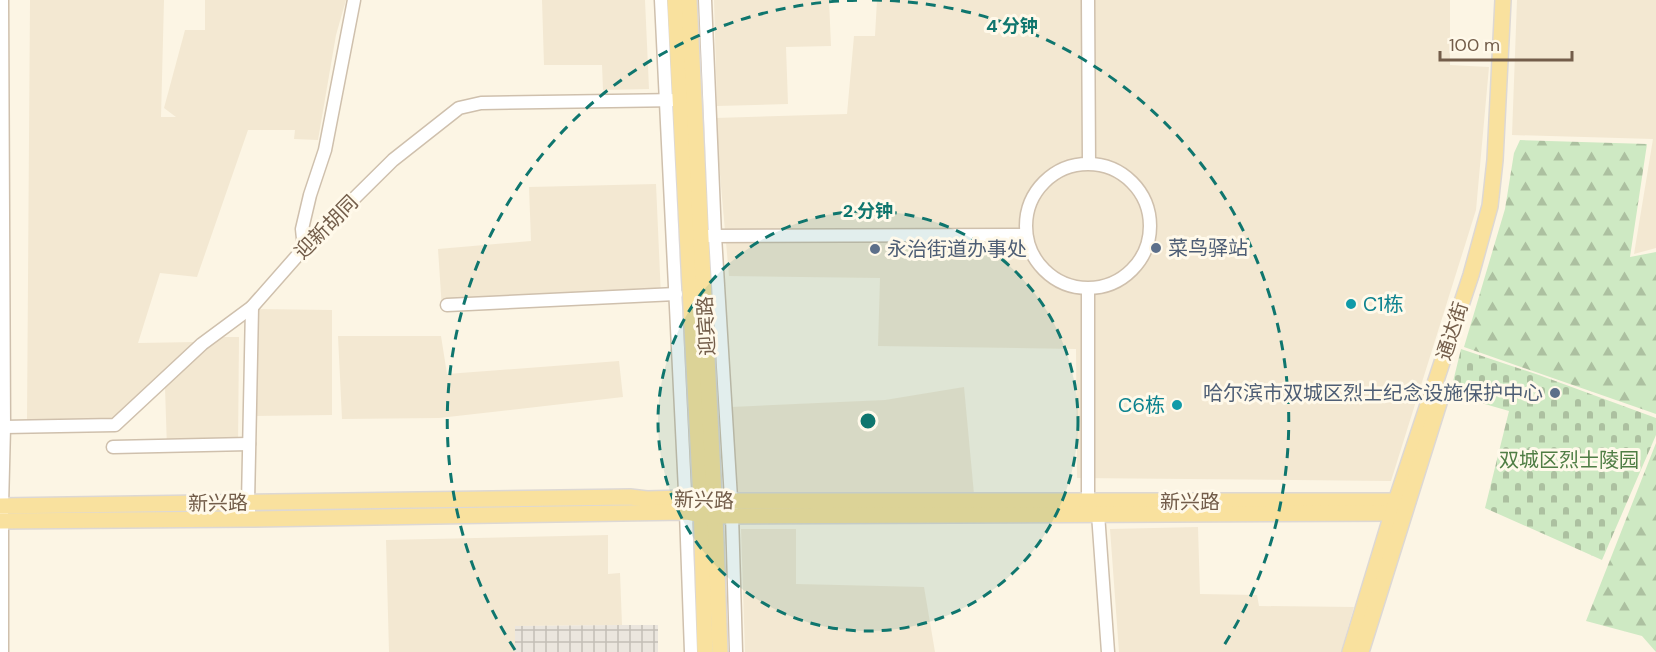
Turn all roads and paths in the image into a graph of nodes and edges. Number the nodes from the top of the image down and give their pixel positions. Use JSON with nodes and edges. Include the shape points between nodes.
{"nodes":[{"id":1,"x":2,"y":0,"type":"edge"},
{"id":2,"x":354,"y":0,"type":"edge"},
{"id":3,"x":661,"y":0,"type":"edge"},
{"id":4,"x":675,"y":0,"type":"edge"},
{"id":5,"x":689,"y":0,"type":"edge"},
{"id":6,"x":705,"y":0,"type":"edge"},
{"id":7,"x":1088,"y":0,"type":"edge"},
{"id":8,"x":1503,"y":0,"type":"edge"},
{"id":9,"x":1514,"y":0,"type":"edge"},
{"id":10,"x":673,"y":100,"type":"junction"},
{"id":11,"x":1,"y":110,"type":"edge"},
{"id":12,"x":1089,"y":163,"type":"junction"},
{"id":13,"x":1026,"y":235,"type":"junction"},
{"id":14,"x":701,"y":236,"type":"junction"},
{"id":15,"x":304,"y":248,"type":"junction"},
{"id":16,"x":2,"y":289,"type":"edge"},
{"id":17,"x":681,"y":289,"type":"junction"},
{"id":18,"x":1088,"y":289,"type":"junction"},
{"id":19,"x":447,"y":305,"type":"dead end"},
{"id":20,"x":252,"y":307,"type":"junction"},
{"id":21,"x":2,"y":370,"type":"edge"},
{"id":22,"x":2,"y":403,"type":"edge"},
{"id":23,"x":4,"y":427,"type":"junction"},
{"id":24,"x":249,"y":444,"type":"junction"},
{"id":25,"x":113,"y":447,"type":"dead end"},
{"id":26,"x":248,"y":502,"type":"junction"},
{"id":27,"x":701,"y":507,"type":"junction"},
{"id":28,"x":1400,"y":507,"type":"junction"},
{"id":29,"x":731,"y":508,"type":"junction"},
{"id":30,"x":1093,"y":508,"type":"junction"},
{"id":31,"x":1,"y":513,"type":"edge"},
{"id":32,"x":250,"y":519,"type":"junction"},
{"id":33,"x":2,"y":652,"type":"edge"},
{"id":34,"x":691,"y":652,"type":"edge"},
{"id":35,"x":705,"y":652,"type":"edge"},
{"id":36,"x":720,"y":652,"type":"edge"},
{"id":37,"x":736,"y":652,"type":"edge"},
{"id":38,"x":1108,"y":652,"type":"edge"},
{"id":39,"x":1350,"y":652,"type":"edge"},
{"id":40,"x":1361,"y":652,"type":"edge"}],
"edges":[{"from":1,"to":11,"type":"street"},
{"from":2,"to":15,"type":"street","via":[[325,150],[302,229]]},
{"from":3,"to":10,"type":"street"},
{"from":4,"to":10,"type":"main road","name":"迎宾路"},
{"from":5,"to":14,"type":"main road","name":"迎宾路"},
{"from":6,"to":14,"type":"street"},
{"from":7,"to":12,"type":"street"},
{"from":8,"to":28,"type":"main road","name":"通达街","via":[[1490,206]]},
{"from":9,"to":28,"type":"main road","name":"通达街","via":[[1499,208]]},
{"from":10,"to":14,"type":"main road","name":"迎宾路"},
{"from":10,"to":15,"type":"street","name":"迎新胡同","via":[[481,103],[459,108],[393,160]]},
{"from":10,"to":17,"type":"street"},
{"from":11,"to":16,"type":"street"},
{"from":12,"to":13,"type":"street","via":[[1070,165],[1037,188],[1028,205]]},
{"from":12,"to":18,"type":"street","via":[[1111,167],[1129,178],[1143,195],[1150,216],[1150,237],[1142,258],[1128,274],[1109,285]]},
{"from":13,"to":14,"type":"street"},
{"from":13,"to":18,"type":"street","via":[[1036,262],[1050,276]]},
{"from":14,"to":17,"type":"main road","name":"迎宾路"},
{"from":14,"to":27,"type":"main road","name":"迎宾路"},
{"from":14,"to":29,"type":"street"},
{"from":15,"to":20,"type":"street","name":"迎新胡同"},
{"from":16,"to":21,"type":"street"},
{"from":17,"to":19,"type":"street"},
{"from":17,"to":27,"type":"main road","name":"迎宾路"},
{"from":18,"to":30,"type":"street"},
{"from":20,"to":23,"type":"street","name":"迎新胡同","via":[[202,344],[115,425]]},
{"from":20,"to":24,"type":"street"},
{"from":21,"to":22,"type":"street"},
{"from":22,"to":23,"type":"street"},
{"from":23,"to":31,"type":"street"},
{"from":24,"to":25,"type":"street"},
{"from":24,"to":26,"type":"street"},
{"from":26,"to":27,"type":"main road","name":"新兴路","via":[[630,497]]},
{"from":26,"to":31,"type":"main road","name":"新兴路"},
{"from":26,"to":32,"type":"street"},
{"from":27,"to":29,"type":"main road","name":"新兴路"},
{"from":27,"to":32,"type":"main road","name":"新兴路"},
{"from":27,"to":34,"type":"street"},
{"from":27,"to":35,"type":"main road","name":"迎宾路"},
{"from":27,"to":36,"type":"main road","name":"迎宾路"},
{"from":28,"to":30,"type":"main road","name":"新兴路"},
{"from":28,"to":39,"type":"main road","name":"通达街"},
{"from":28,"to":40,"type":"main road","name":"通达街"},
{"from":29,"to":30,"type":"main road","name":"新兴路"},
{"from":29,"to":37,"type":"street"},
{"from":30,"to":38,"type":"street"},
{"from":31,"to":32,"type":"main road","name":"新兴路"},
{"from":31,"to":33,"type":"street"}]}
